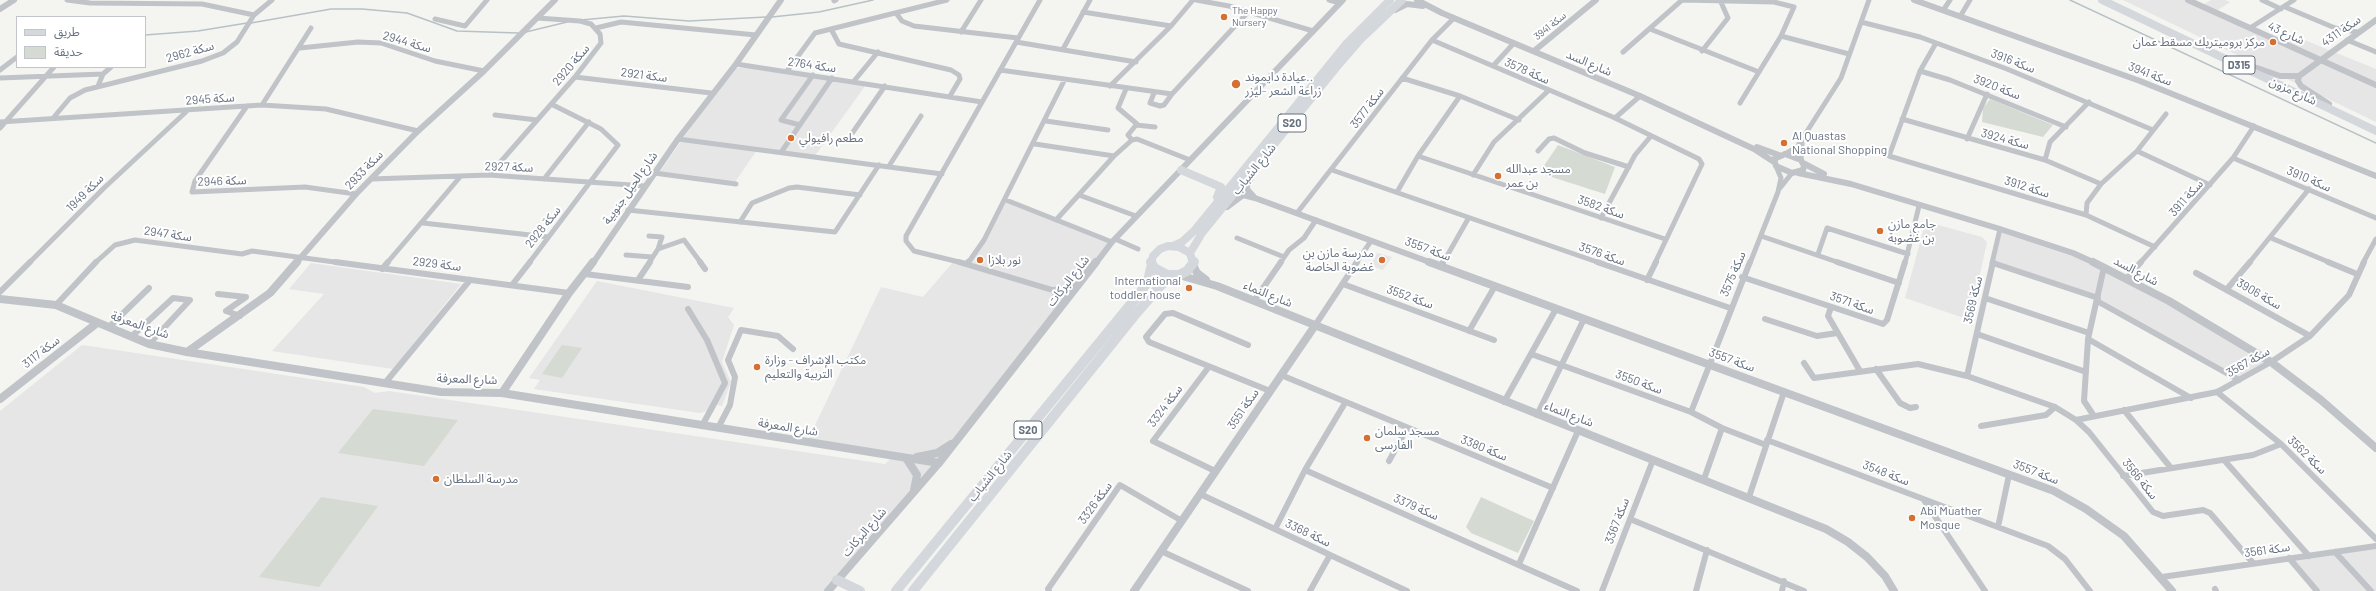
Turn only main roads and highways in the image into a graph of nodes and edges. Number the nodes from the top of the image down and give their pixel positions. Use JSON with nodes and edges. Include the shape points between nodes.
{"nodes":[{"id":1,"x":1380,"y":0,"type":"edge"},
{"id":2,"x":1390,"y":0,"type":"edge"},
{"id":3,"x":1402,"y":0,"type":"edge"},
{"id":4,"x":2102,"y":0,"type":"edge"},
{"id":5,"x":2110,"y":0,"type":"edge"},
{"id":6,"x":1372,"y":18,"type":"junction"},
{"id":7,"x":2376,"y":126,"type":"edge"},
{"id":8,"x":2376,"y":130,"type":"edge"},
{"id":9,"x":1252,"y":157,"type":"junction"},
{"id":10,"x":1181,"y":170,"type":"road end"},
{"id":11,"x":1206,"y":180,"type":"junction"},
{"id":12,"x":1206,"y":222,"type":"junction"},
{"id":13,"x":1173,"y":246,"type":"junction"},
{"id":14,"x":1190,"y":252,"type":"junction"},
{"id":15,"x":1152,"y":264,"type":"junction"},
{"id":16,"x":1176,"y":275,"type":"junction"},
{"id":17,"x":837,"y":580,"type":"road end"},
{"id":18,"x":860,"y":591,"type":"edge"},
{"id":19,"x":896,"y":591,"type":"edge"},
{"id":20,"x":913,"y":591,"type":"edge"}],
"edges":[{"from":1,"to":6,"type":"main road","via":[[1381,4]]},
{"from":2,"to":6,"type":"main road","name":"شارع الشباب","number":"S20"},
{"from":3,"to":12,"type":"main road","name":"شارع الشباب","number":"S20","via":[[1360,38],[1267,154]]},
{"from":4,"to":8,"type":"main road","name":"شارع مزون","number":"D315"},
{"from":5,"to":7,"type":"main road","name":"شارع مزون","number":"D315"},
{"from":6,"to":9,"type":"main road","name":"شارع الشباب","number":"S20","via":[[1347,43]]},
{"from":9,"to":11,"type":"main road","via":[[1227,182]]},
{"from":9,"to":12,"type":"main road","name":"شارع الشباب","number":"S20"},
{"from":10,"to":11,"type":"main road"},
{"from":11,"to":12,"type":"main road","via":[[1221,187]]},
{"from":12,"to":13,"type":"main road","name":"شارع الشباب","number":"S20"},
{"from":12,"to":14,"type":"main road","name":"شارع الشباب","number":"S20"},
{"from":13,"to":14,"type":"main road"},
{"from":13,"to":15,"type":"main road","number":"S20","via":[[1157,251]]},
{"from":14,"to":16,"type":"main road","number":"S20","via":[[1193,265],[1188,271]]},
{"from":15,"to":16,"type":"main road","via":[[1162,274]]},
{"from":15,"to":19,"type":"main road","name":"شارع الشباب","number":"S20","via":[[1148,281],[1140,292]]},
{"from":16,"to":20,"type":"main road","name":"شارع الشباب","number":"S20","via":[[1161,285],[1134,316],[1098,364]]},
{"from":17,"to":18,"type":"main road"}]}
